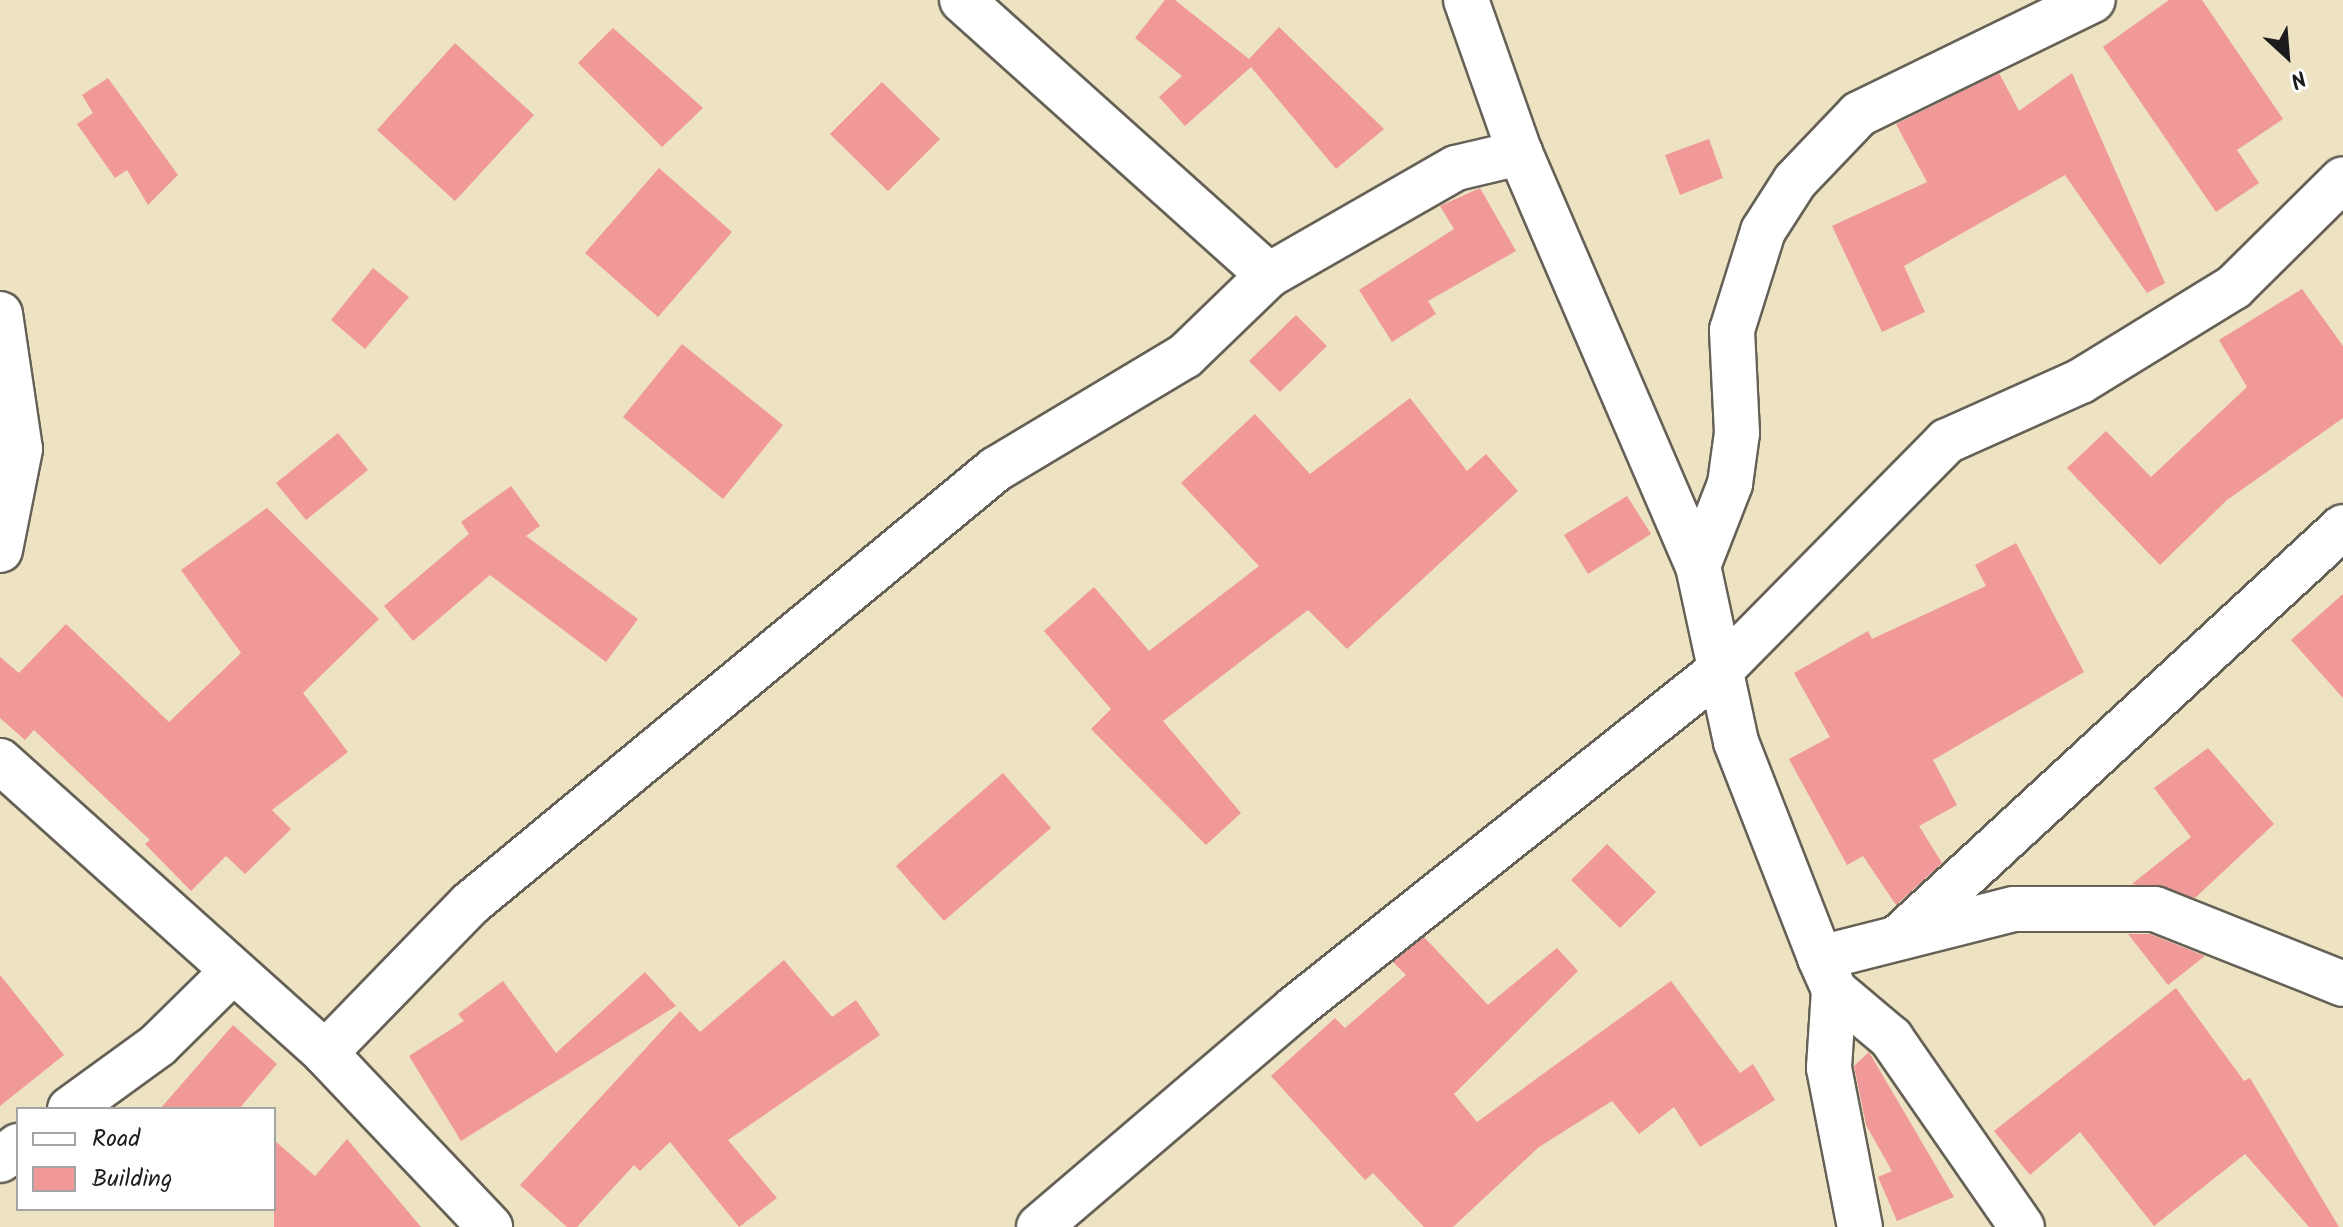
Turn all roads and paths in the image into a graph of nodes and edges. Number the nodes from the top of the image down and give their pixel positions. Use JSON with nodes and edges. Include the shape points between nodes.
{"nodes":[{"id":1,"x":962,"y":0,"type":"edge"},
{"id":2,"x":1466,"y":0,"type":"edge"},
{"id":3,"x":2093,"y":0,"type":"edge"},
{"id":4,"x":1520,"y":153,"type":"junction"},
{"id":5,"x":2343,"y":179,"type":"edge"},
{"id":6,"x":1269,"y":275,"type":"junction"},
{"id":7,"x":0,"y":314,"type":"edge"},
{"id":8,"x":2343,"y":527,"type":"edge"},
{"id":9,"x":0,"y":550,"type":"edge"},
{"id":10,"x":1698,"y":566,"type":"junction"},
{"id":11,"x":1725,"y":666,"type":"junction"},
{"id":12,"x":0,"y":761,"type":"edge"},
{"id":13,"x":1902,"y":934,"type":"junction"},
{"id":14,"x":230,"y":974,"type":"junction"},
{"id":15,"x":1827,"y":974,"type":"junction"},
{"id":16,"x":2343,"y":984,"type":"edge"},
{"id":17,"x":325,"y":1053,"type":"junction"},
{"id":18,"x":73,"y":1107,"type":"edge"},
{"id":19,"x":16,"y":1148,"type":"edge"},
{"id":20,"x":0,"y":1160,"type":"edge"},
{"id":21,"x":490,"y":1227,"type":"edge"},
{"id":22,"x":1039,"y":1227,"type":"edge"},
{"id":23,"x":1860,"y":1227,"type":"edge"},
{"id":24,"x":2022,"y":1227,"type":"edge"}],
"edges":[{"from":1,"to":6,"type":"street"},
{"from":2,"to":4,"type":"street"},
{"from":3,"to":10,"type":"street","via":[[1859,114],[1795,181],[1763,231],[1732,330],[1737,433],[1730,484]]},
{"from":4,"to":6,"type":"street","via":[[1456,168]]},
{"from":4,"to":10,"type":"street"},
{"from":5,"to":11,"type":"street","via":[[2234,287],[2081,381],[1947,441]]},
{"from":6,"to":17,"type":"street","via":[[1185,356],[996,469],[827,606],[471,903]]},
{"from":7,"to":9,"type":"street","via":[[20,449]]},
{"from":8,"to":13,"type":"street"},
{"from":10,"to":11,"type":"street"},
{"from":11,"to":15,"type":"street","via":[[1736,742]]},
{"from":11,"to":22,"type":"street","via":[[1294,1009]]},
{"from":12,"to":14,"type":"street"},
{"from":13,"to":15,"type":"street"},
{"from":13,"to":16,"type":"street","via":[[2014,909],[2155,909]]},
{"from":14,"to":17,"type":"street"},
{"from":14,"to":18,"type":"street","via":[[158,1045]]},
{"from":15,"to":23,"type":"street","via":[[1829,1068]]},
{"from":15,"to":24,"type":"street","via":[[1891,1038]]},
{"from":17,"to":21,"type":"street"},
{"from":19,"to":20,"type":"street"}]}
